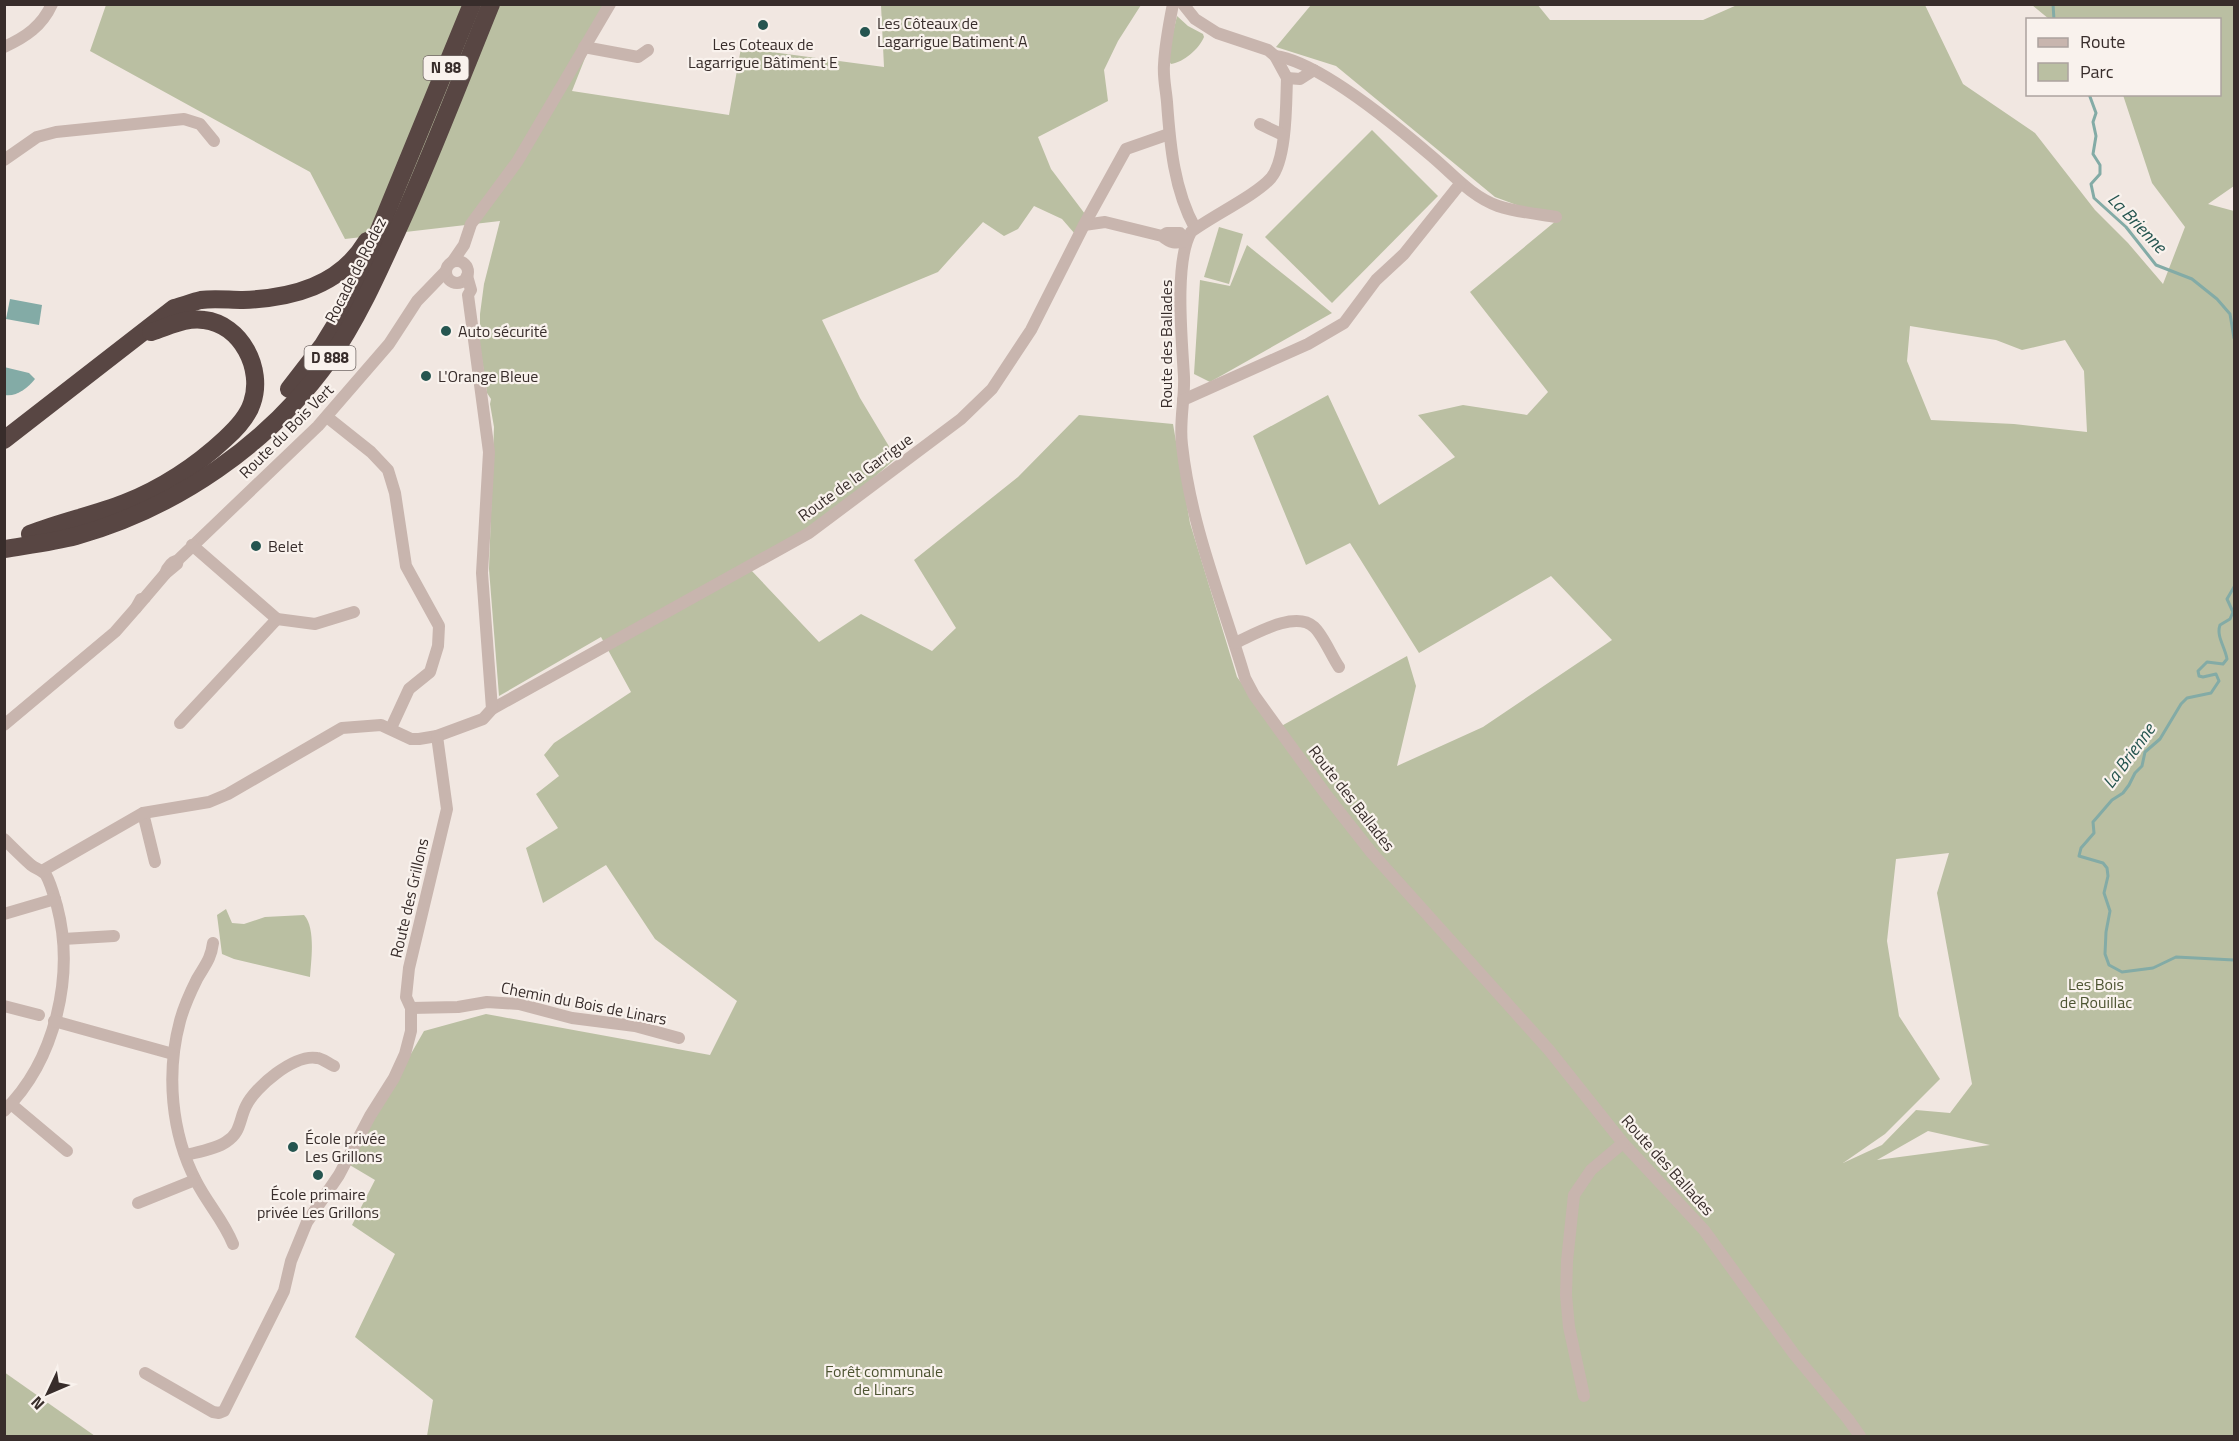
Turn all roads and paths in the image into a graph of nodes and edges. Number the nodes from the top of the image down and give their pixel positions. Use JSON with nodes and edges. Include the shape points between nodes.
{"nodes":[{"id":1,"x":52,"y":4,"type":"edge"},
{"id":2,"x":472,"y":4,"type":"edge"},
{"id":3,"x":491,"y":4,"type":"edge"},
{"id":4,"x":610,"y":4,"type":"edge"},
{"id":5,"x":1173,"y":4,"type":"edge"},
{"id":6,"x":1183,"y":4,"type":"edge"},
{"id":7,"x":4,"y":46,"type":"edge"},
{"id":8,"x":584,"y":47,"type":"junction"},
{"id":9,"x":648,"y":50,"type":"dead end"},
{"id":10,"x":1275,"y":56,"type":"junction"},
{"id":11,"x":1314,"y":70,"type":"junction"},
{"id":12,"x":1287,"y":78,"type":"junction"},
{"id":13,"x":1260,"y":124,"type":"dead end"},
{"id":14,"x":419,"y":132,"type":"junction"},
{"id":15,"x":1169,"y":134,"type":"junction"},
{"id":16,"x":1283,"y":135,"type":"junction"},
{"id":17,"x":214,"y":141,"type":"dead end"},
{"id":18,"x":4,"y":160,"type":"edge"},
{"id":19,"x":1460,"y":184,"type":"junction"},
{"id":20,"x":1556,"y":217,"type":"dead end"},
{"id":21,"x":1084,"y":225,"type":"junction"},
{"id":22,"x":1196,"y":228,"type":"junction"},
{"id":23,"x":1186,"y":241,"type":"junction"},
{"id":24,"x":464,"y":245,"type":"junction"},
{"id":25,"x":458,"y":276,"type":"junction"},
{"id":26,"x":141,"y":336,"type":"junction"},
{"id":27,"x":1184,"y":378,"type":"junction"},
{"id":28,"x":1209,"y":387,"type":"junction"},
{"id":29,"x":1183,"y":400,"type":"junction"},
{"id":30,"x":327,"y":417,"type":"junction"},
{"id":31,"x":26,"y":424,"type":"junction"},
{"id":32,"x":4,"y":426,"type":"edge"},
{"id":33,"x":4,"y":440,"type":"edge"},
{"id":34,"x":30,"y":534,"type":"junction"},
{"id":35,"x":4,"y":538,"type":"edge"},
{"id":36,"x":192,"y":545,"type":"junction"},
{"id":37,"x":4,"y":549,"type":"edge"},
{"id":38,"x":354,"y":612,"type":"dead end"},
{"id":39,"x":277,"y":619,"type":"junction"},
{"id":40,"x":1235,"y":643,"type":"junction"},
{"id":41,"x":1339,"y":668,"type":"dead end"},
{"id":42,"x":492,"y":708,"type":"junction"},
{"id":43,"x":180,"y":723,"type":"dead end"},
{"id":44,"x":4,"y":725,"type":"edge"},
{"id":45,"x":391,"y":728,"type":"junction"},
{"id":46,"x":437,"y":736,"type":"junction"},
{"id":47,"x":142,"y":813,"type":"junction"},
{"id":48,"x":4,"y":839,"type":"edge"},
{"id":49,"x":155,"y":862,"type":"dead end"},
{"id":50,"x":42,"y":871,"type":"junction"},
{"id":51,"x":55,"y":899,"type":"junction"},
{"id":52,"x":4,"y":914,"type":"edge"},
{"id":53,"x":114,"y":936,"type":"dead end"},
{"id":54,"x":63,"y":939,"type":"junction"},
{"id":55,"x":213,"y":943,"type":"dead end"},
{"id":56,"x":4,"y":1006,"type":"edge"},
{"id":57,"x":411,"y":1008,"type":"junction"},
{"id":58,"x":39,"y":1015,"type":"dead end"},
{"id":59,"x":54,"y":1021,"type":"junction"},
{"id":60,"x":679,"y":1038,"type":"dead end"},
{"id":61,"x":173,"y":1054,"type":"junction"},
{"id":62,"x":334,"y":1066,"type":"dead end"},
{"id":63,"x":8,"y":1107,"type":"edge"},
{"id":64,"x":1623,"y":1143,"type":"junction"},
{"id":65,"x":68,"y":1151,"type":"dead end"},
{"id":66,"x":186,"y":1155,"type":"junction"},
{"id":67,"x":195,"y":1180,"type":"junction"},
{"id":68,"x":138,"y":1203,"type":"dead end"},
{"id":69,"x":233,"y":1244,"type":"dead end"},
{"id":70,"x":145,"y":1373,"type":"dead end"},
{"id":71,"x":1584,"y":1396,"type":"dead end"},
{"id":72,"x":1860,"y":1437,"type":"edge"}],
"edges":[{"from":1,"to":7,"type":"street","via":[[36,28],[23,39]]},
{"from":2,"to":14,"type":"highway","name":"Rocade de Rodez","number":"N 88"},
{"from":3,"to":37,"type":"highway","name":"Rocade de Rodez","number":"D 888","via":[[414,194],[372,285],[329,360],[294,402],[237,455],[168,501],[76,536]]},
{"from":4,"to":8,"type":"street"},
{"from":5,"to":15,"type":"street","via":[[1164,66]]},
{"from":6,"to":10,"type":"street","via":[[1195,19],[1217,33]]},
{"from":8,"to":9,"type":"street","via":[[638,57]]},
{"from":8,"to":24,"type":"street","via":[[517,162],[471,224]]},
{"from":10,"to":11,"type":"street"},
{"from":10,"to":12,"type":"street"},
{"from":11,"to":12,"type":"street","via":[[1298,68]]},
{"from":11,"to":19,"type":"street","via":[[1360,99],[1430,154]]},
{"from":12,"to":16,"type":"street"},
{"from":13,"to":16,"type":"street"},
{"from":14,"to":26,"type":"highway","via":[[373,232],[348,266],[329,280],[281,297],[202,300],[174,308]]},
{"from":14,"to":34,"type":"highway","name":"Rocade de Rodez","number":"D 888","via":[[342,314],[301,375],[262,418],[205,465],[140,502],[82,523]]},
{"from":15,"to":21,"type":"street","name":"Route de la Garrigue","via":[[1126,149]]},
{"from":15,"to":22,"type":"street","via":[[1187,214]]},
{"from":16,"to":22,"type":"street","via":[[1273,176]]},
{"from":17,"to":18,"type":"street","via":[[200,124],[184,119],[56,132],[37,137]]},
{"from":19,"to":20,"type":"street","via":[[1497,206]]},
{"from":19,"to":28,"type":"street","via":[[1344,322],[1308,344]]},
{"from":21,"to":23,"type":"street","via":[[1105,222],[1162,237],[1180,233]]},
{"from":21,"to":42,"type":"street","name":"Route de la Garrigue","via":[[1010,364],[992,389],[961,419],[809,533]]},
{"from":22,"to":23,"type":"street"},
{"from":23,"to":27,"type":"street","name":"Route des Ballades","via":[[1180,323]]},
{"from":24,"to":25,"type":"street"},
{"from":24,"to":25,"type":"street","via":[[447,265]]},
{"from":25,"to":30,"type":"street","name":"Route du Bois Vert","via":[[431,287],[417,301],[378,357]]},
{"from":25,"to":42,"type":"street","via":[[471,290],[468,295],[489,452],[482,573]]},
{"from":26,"to":31,"type":"highway"},
{"from":26,"to":34,"type":"highway","via":[[188,320],[204,320],[233,332],[251,362],[256,384],[252,405],[225,439],[182,474],[116,506]]},
{"from":27,"to":28,"type":"street"},
{"from":27,"to":29,"type":"street","name":"Route des Ballades"},
{"from":28,"to":29,"type":"street"},
{"from":29,"to":40,"type":"street","name":"Route des Ballades","via":[[1181,442],[1201,546]]},
{"from":30,"to":36,"type":"street","name":"Route du Bois Vert"},
{"from":30,"to":45,"type":"street","via":[[388,470],[406,566],[439,626],[430,672],[409,689]]},
{"from":31,"to":32,"type":"highway"},
{"from":31,"to":33,"type":"highway"},
{"from":34,"to":35,"type":"highway","name":"Rocade de Rodez","number":"D 888"},
{"from":36,"to":39,"type":"street"},
{"from":36,"to":44,"type":"street","via":[[115,632]]},
{"from":38,"to":39,"type":"street","via":[[315,624]]},
{"from":39,"to":43,"type":"street"},
{"from":40,"to":41,"type":"street","via":[[1287,621],[1303,620],[1315,627]]},
{"from":40,"to":64,"type":"street","name":"Route des Ballades","via":[[1254,695],[1371,852],[1549,1050]]},
{"from":42,"to":46,"type":"street","via":[[483,719]]},
{"from":45,"to":46,"type":"street","via":[[411,739]]},
{"from":45,"to":47,"type":"street","via":[[373,724],[342,728],[228,794],[209,802]]},
{"from":46,"to":57,"type":"street","name":"Route des Grillons","via":[[447,809],[409,968],[406,997]]},
{"from":47,"to":49,"type":"street"},
{"from":47,"to":50,"type":"street"},
{"from":48,"to":50,"type":"street"},
{"from":50,"to":51,"type":"street"},
{"from":51,"to":52,"type":"street"},
{"from":51,"to":54,"type":"street"},
{"from":53,"to":54,"type":"street"},
{"from":54,"to":59,"type":"street","via":[[59,1007]]},
{"from":55,"to":61,"type":"street","via":[[211,957],[186,1000]]},
{"from":56,"to":58,"type":"street"},
{"from":57,"to":60,"type":"street","name":"Chemin du Bois de Linars","via":[[487,1002],[519,1004]]},
{"from":57,"to":70,"type":"street","name":"Route des Grillons","via":[[411,1031],[394,1078],[339,1175],[307,1222],[284,1291],[224,1410],[213,1412]]},
{"from":59,"to":61,"type":"street"},
{"from":59,"to":63,"type":"street","via":[[28,1081]]},
{"from":61,"to":66,"type":"street","via":[[172,1094],[177,1130]]},
{"from":62,"to":66,"type":"street","via":[[317,1058],[279,1071],[262,1084],[246,1106],[239,1130],[226,1143]]},
{"from":63,"to":65,"type":"street"},
{"from":64,"to":71,"type":"street","via":[[1591,1170],[1574,1195],[1566,1295]]},
{"from":64,"to":72,"type":"street","name":"Route des Ballades","via":[[1704,1230]]},
{"from":66,"to":67,"type":"street"},
{"from":67,"to":68,"type":"street"},
{"from":67,"to":69,"type":"street"}]}
